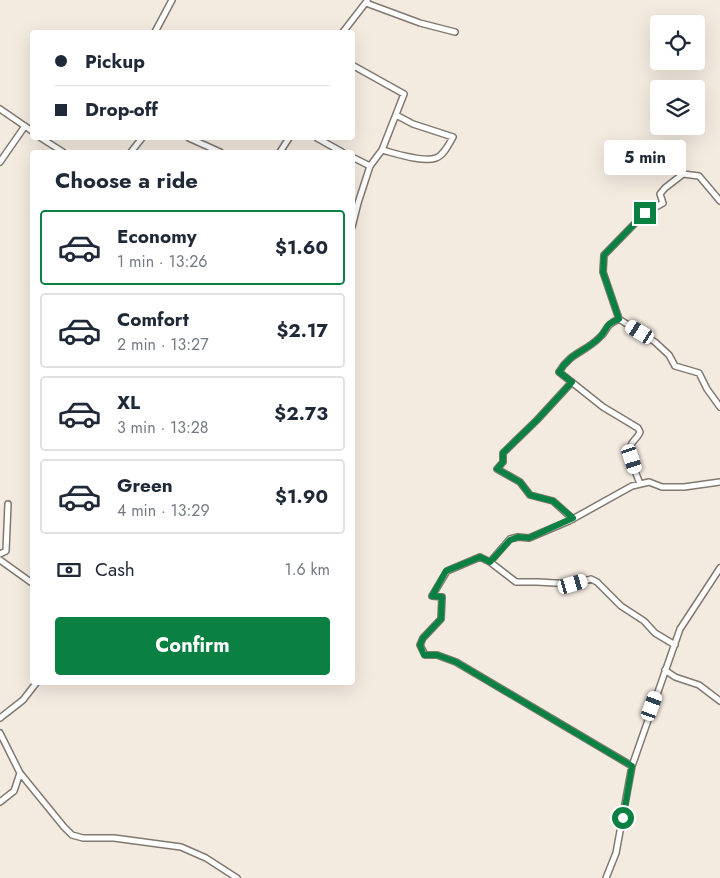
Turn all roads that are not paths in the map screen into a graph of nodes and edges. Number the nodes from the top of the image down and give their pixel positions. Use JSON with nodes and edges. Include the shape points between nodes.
{"nodes":[{"id":1,"x":172,"y":0,"type":"edge"},
{"id":2,"x":367,"y":1,"type":"edge"},
{"id":3,"x":155,"y":30,"type":"edge"},
{"id":4,"x":345,"y":30,"type":"edge"},
{"id":5,"x":455,"y":32,"type":"dead end"},
{"id":6,"x":355,"y":67,"type":"edge"},
{"id":7,"x":0,"y":109,"type":"edge"},
{"id":8,"x":396,"y":115,"type":"junction"},
{"id":9,"x":25,"y":126,"type":"junction"},
{"id":10,"x":30,"y":130,"type":"edge"},
{"id":11,"x":44,"y":140,"type":"edge"},
{"id":12,"x":193,"y":140,"type":"edge"},
{"id":13,"x":321,"y":140,"type":"edge"},
{"id":14,"x":60,"y":150,"type":"edge"},
{"id":15,"x":216,"y":150,"type":"edge"},
{"id":16,"x":338,"y":150,"type":"edge"},
{"id":17,"x":382,"y":150,"type":"junction"},
{"id":18,"x":355,"y":158,"type":"edge"},
{"id":19,"x":0,"y":162,"type":"edge"},
{"id":20,"x":370,"y":166,"type":"junction"},
{"id":21,"x":720,"y":201,"type":"edge"},
{"id":22,"x":355,"y":215,"type":"edge"},
{"id":23,"x":619,"y":319,"type":"junction"},
{"id":24,"x":572,"y":382,"type":"junction"},
{"id":25,"x":720,"y":406,"type":"edge"},
{"id":26,"x":720,"y":482,"type":"edge"},
{"id":27,"x":640,"y":484,"type":"junction"},
{"id":28,"x":8,"y":504,"type":"dead end"},
{"id":29,"x":573,"y":518,"type":"junction"},
{"id":30,"x":0,"y":554,"type":"edge"},
{"id":31,"x":0,"y":560,"type":"edge"},
{"id":32,"x":490,"y":562,"type":"junction"},
{"id":33,"x":720,"y":568,"type":"edge"},
{"id":34,"x":30,"y":582,"type":"edge"},
{"id":35,"x":675,"y":645,"type":"junction"},
{"id":36,"x":665,"y":670,"type":"junction"},
{"id":37,"x":35,"y":685,"type":"edge"},
{"id":38,"x":720,"y":701,"type":"edge"},
{"id":39,"x":0,"y":718,"type":"edge"},
{"id":40,"x":0,"y":734,"type":"edge"},
{"id":41,"x":632,"y":766,"type":"junction"},
{"id":42,"x":20,"y":773,"type":"junction"},
{"id":43,"x":0,"y":802,"type":"edge"},
{"id":44,"x":237,"y":878,"type":"edge"},
{"id":45,"x":606,"y":878,"type":"edge"}],
"edges":[{"from":1,"to":3,"type":"street"},
{"from":2,"to":4,"type":"street"},
{"from":2,"to":5,"type":"street"},
{"from":6,"to":8,"type":"street","via":[[404,94]]},
{"from":7,"to":9,"type":"street"},
{"from":8,"to":17,"type":"street"},
{"from":8,"to":17,"type":"street","via":[[453,137],[436,158],[427,160]]},
{"from":9,"to":10,"type":"street"},
{"from":9,"to":19,"type":"street"},
{"from":11,"to":14,"type":"street"},
{"from":12,"to":15,"type":"street"},
{"from":13,"to":16,"type":"street"},
{"from":17,"to":20,"type":"street"},
{"from":18,"to":20,"type":"street"},
{"from":20,"to":22,"type":"street"},
{"from":21,"to":23,"type":"street","via":[[699,176],[683,174],[660,194],[663,203],[645,213],[604,255],[603,272]]},
{"from":23,"to":24,"type":"street","via":[[608,324],[600,338],[565,362],[559,372]]},
{"from":23,"to":25,"type":"street","via":[[655,342],[675,366],[699,373]]},
{"from":24,"to":27,"type":"street","via":[[603,407],[638,428],[639,436],[629,450]]},
{"from":24,"to":29,"type":"street","via":[[503,453],[503,462],[497,469],[520,482],[530,495],[553,501]]},
{"from":26,"to":27,"type":"street","via":[[670,487],[649,482]]},
{"from":27,"to":29,"type":"street"},
{"from":28,"to":30,"type":"street","via":[[6,551]]},
{"from":29,"to":32,"type":"street","via":[[529,538],[510,540]]},
{"from":31,"to":34,"type":"street"},
{"from":32,"to":35,"type":"street","via":[[516,582],[573,584],[591,579],[621,606],[644,621],[654,633]]},
{"from":32,"to":41,"type":"street","via":[[480,557],[446,571],[432,596],[442,597],[441,619],[423,638],[420,645],[424,655],[437,655],[456,662]]},
{"from":33,"to":35,"type":"street","via":[[680,629]]},
{"from":35,"to":36,"type":"street"},
{"from":36,"to":38,"type":"street","via":[[699,685]]},
{"from":36,"to":41,"type":"street"},
{"from":37,"to":39,"type":"street","via":[[23,700]]},
{"from":40,"to":42,"type":"street"},
{"from":41,"to":45,"type":"street","via":[[616,853]]},
{"from":42,"to":43,"type":"street","via":[[14,791]]},
{"from":42,"to":44,"type":"street","via":[[72,835],[181,847]]}]}
